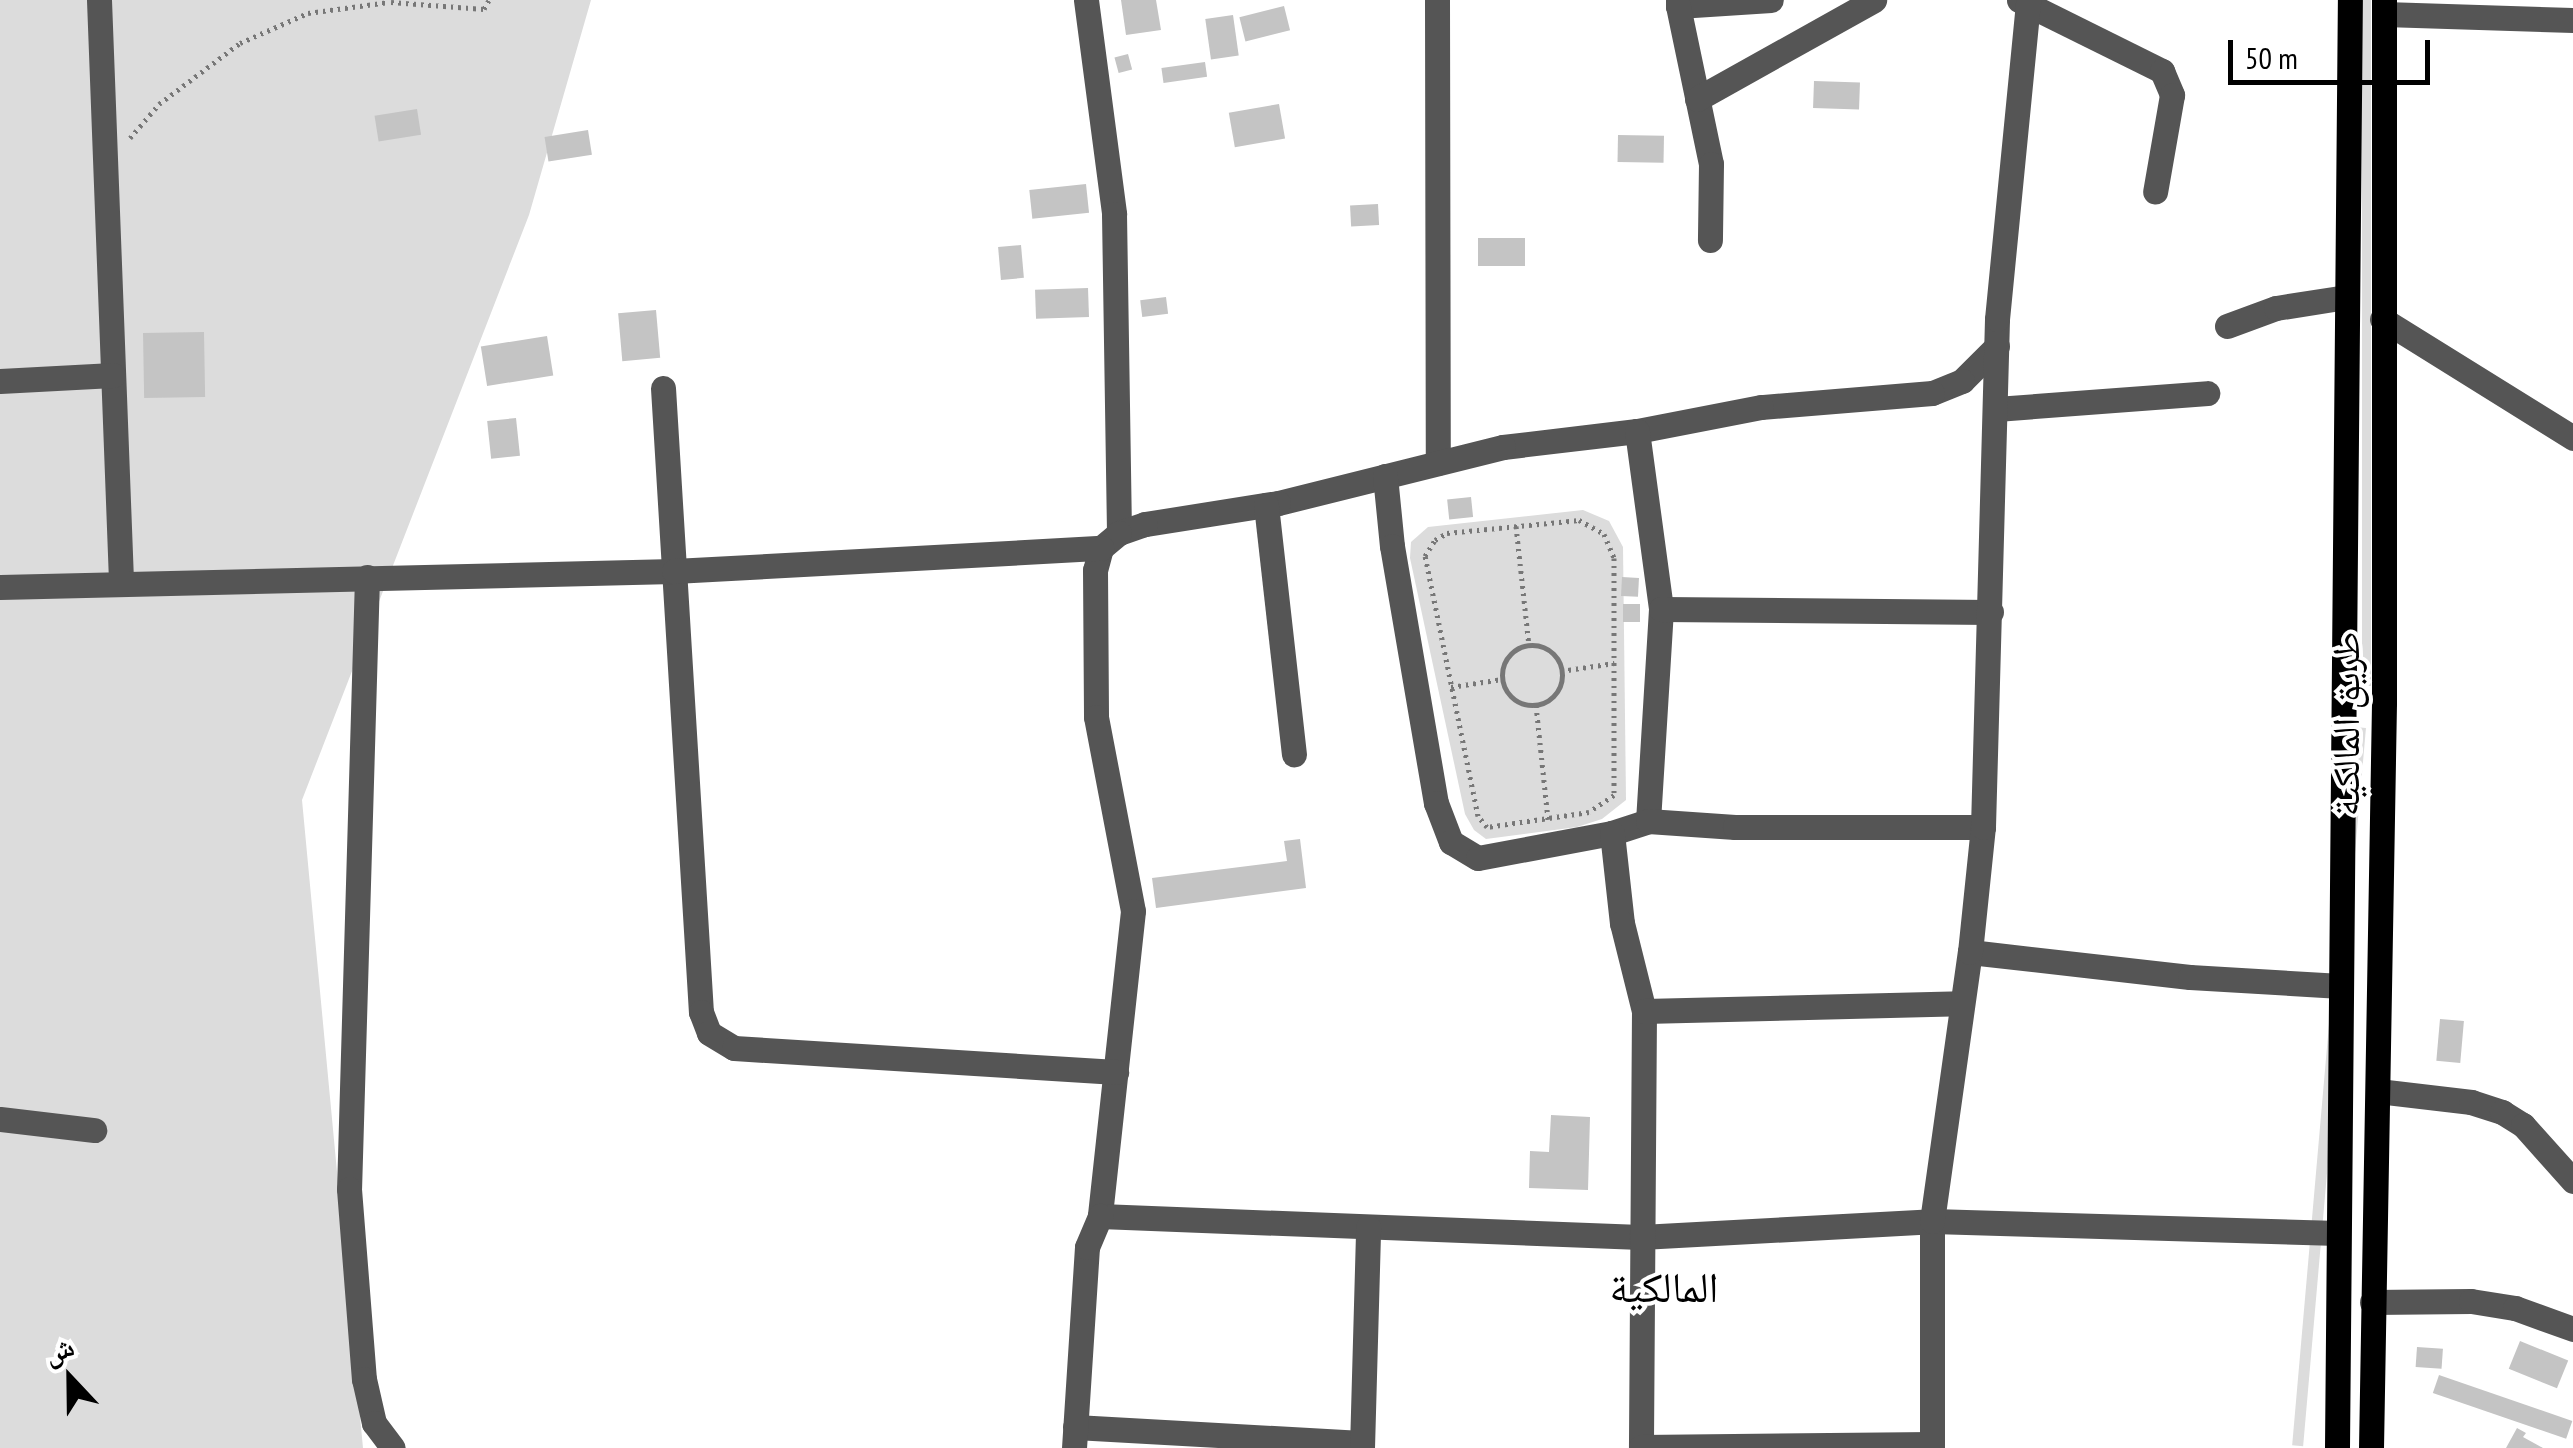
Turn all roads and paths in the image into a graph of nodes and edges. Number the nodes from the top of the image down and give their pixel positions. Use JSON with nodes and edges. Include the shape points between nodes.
{"nodes":[{"id":1,"x":99,"y":0,"type":"edge"},
{"id":2,"x":488,"y":0,"type":"edge"},
{"id":3,"x":1086,"y":0,"type":"edge"},
{"id":4,"x":1437,"y":0,"type":"edge"},
{"id":5,"x":1771,"y":0,"type":"edge"},
{"id":6,"x":1874,"y":0,"type":"edge"},
{"id":7,"x":2019,"y":0,"type":"edge"},
{"id":8,"x":2028,"y":0,"type":"edge"},
{"id":9,"x":2350,"y":0,"type":"edge"},
{"id":10,"x":390,"y":1,"type":"edge"},
{"id":11,"x":1678,"y":3,"type":"edge"},
{"id":12,"x":2384,"y":7,"type":"edge"},
{"id":13,"x":2573,"y":20,"type":"edge"},
{"id":14,"x":1697,"y":98,"type":"junction"},
{"id":15,"x":105,"y":166,"type":"junction"},
{"id":16,"x":2155,"y":192,"type":"dead end"},
{"id":17,"x":1710,"y":240,"type":"dead end"},
{"id":18,"x":2346,"y":297,"type":"junction"},
{"id":19,"x":2382,"y":319,"type":"junction"},
{"id":20,"x":2227,"y":326,"type":"dead end"},
{"id":21,"x":1997,"y":346,"type":"junction"},
{"id":22,"x":113,"y":375,"type":"junction"},
{"id":23,"x":0,"y":380,"type":"edge"},
{"id":24,"x":663,"y":388,"type":"dead end"},
{"id":25,"x":2208,"y":393,"type":"dead end"},
{"id":26,"x":1996,"y":409,"type":"junction"},
{"id":27,"x":1637,"y":431,"type":"junction"},
{"id":28,"x":2573,"y":438,"type":"edge"},
{"id":29,"x":1438,"y":463,"type":"junction"},
{"id":30,"x":1385,"y":476,"type":"junction"},
{"id":31,"x":1266,"y":505,"type":"junction"},
{"id":32,"x":1516,"y":526,"type":"junction"},
{"id":33,"x":1110,"y":541,"type":"junction"},
{"id":34,"x":674,"y":571,"type":"junction"},
{"id":35,"x":367,"y":576,"type":"junction"},
{"id":36,"x":121,"y":581,"type":"junction"},
{"id":37,"x":0,"y":586,"type":"edge"},
{"id":38,"x":1661,"y":609,"type":"junction"},
{"id":39,"x":1990,"y":612,"type":"junction"},
{"id":40,"x":1529,"y":646,"type":"junction"},
{"id":41,"x":1614,"y":663,"type":"junction"},
{"id":42,"x":1561,"y":671,"type":"junction"},
{"id":43,"x":1502,"y":679,"type":"junction"},
{"id":44,"x":1451,"y":687,"type":"junction"},
{"id":45,"x":2340,"y":701,"type":"junction"},
{"id":46,"x":2384,"y":702,"type":"junction"},
{"id":47,"x":1536,"y":705,"type":"junction"},
{"id":48,"x":1294,"y":754,"type":"dead end"},
{"id":49,"x":1548,"y":819,"type":"junction"},
{"id":50,"x":1648,"y":820,"type":"junction"},
{"id":51,"x":1983,"y":827,"type":"junction"},
{"id":52,"x":1612,"y":832,"type":"junction"},
{"id":53,"x":1970,"y":952,"type":"junction"},
{"id":54,"x":2341,"y":986,"type":"junction"},
{"id":55,"x":1960,"y":1003,"type":"junction"},
{"id":56,"x":1644,"y":1011,"type":"junction"},
{"id":57,"x":1116,"y":1072,"type":"junction"},
{"id":58,"x":2378,"y":1092,"type":"junction"},
{"id":59,"x":0,"y":1119,"type":"edge"},
{"id":60,"x":94,"y":1130,"type":"dead end"},
{"id":61,"x":2573,"y":1181,"type":"edge"},
{"id":62,"x":1100,"y":1216,"type":"junction"},
{"id":63,"x":1932,"y":1221,"type":"junction"},
{"id":64,"x":1368,"y":1227,"type":"junction"},
{"id":65,"x":2338,"y":1233,"type":"junction"},
{"id":66,"x":1641,"y":1238,"type":"junction"},
{"id":67,"x":2573,"y":1299,"type":"edge"},
{"id":68,"x":2372,"y":1302,"type":"junction"},
{"id":69,"x":2569,"y":1327,"type":"edge"},
{"id":70,"x":1075,"y":1438,"type":"edge"},
{"id":71,"x":1362,"y":1446,"type":"edge"},
{"id":72,"x":1932,"y":1446,"type":"edge"},
{"id":73,"x":393,"y":1448,"type":"edge"},
{"id":74,"x":1641,"y":1448,"type":"edge"},
{"id":75,"x":2337,"y":1448,"type":"edge"},
{"id":76,"x":2370,"y":1448,"type":"edge"}],
"edges":[{"from":1,"to":15,"type":"street"},
{"from":2,"to":10,"type":"path","via":[[484,9]]},
{"from":3,"to":33,"type":"street","via":[[1114,214]]},
{"from":4,"to":29,"type":"street"},
{"from":5,"to":11,"type":"street"},
{"from":6,"to":14,"type":"street"},
{"from":7,"to":8,"type":"street"},
{"from":8,"to":16,"type":"street","via":[[2162,71],[2172,96]]},
{"from":8,"to":21,"type":"street"},
{"from":9,"to":18,"type":"main road","name":"طريق المالكية"},
{"from":10,"to":15,"type":"path","via":[[308,13],[240,43],[159,104]]},
{"from":11,"to":14,"type":"street"},
{"from":12,"to":13,"type":"street"},
{"from":12,"to":19,"type":"main road","name":"طريق المالكية"},
{"from":14,"to":17,"type":"street","via":[[1711,164]]},
{"from":15,"to":22,"type":"street"},
{"from":18,"to":20,"type":"street","via":[[2276,308]]},
{"from":18,"to":45,"type":"main road","name":"طريق المالكية"},
{"from":19,"to":28,"type":"street"},
{"from":19,"to":46,"type":"main road","name":"طريق المالكية"},
{"from":21,"to":26,"type":"street"},
{"from":21,"to":27,"type":"street","via":[[1962,381],[1932,394],[1760,407]]},
{"from":22,"to":23,"type":"street"},
{"from":22,"to":36,"type":"street"},
{"from":24,"to":34,"type":"street"},
{"from":25,"to":26,"type":"street"},
{"from":26,"to":39,"type":"street"},
{"from":27,"to":29,"type":"street","via":[[1504,447]]},
{"from":27,"to":38,"type":"street"},
{"from":29,"to":30,"type":"street"},
{"from":30,"to":31,"type":"street"},
{"from":30,"to":52,"type":"street","via":[[1436,803],[1451,842],[1478,858]]},
{"from":31,"to":33,"type":"street","via":[[1145,524]]},
{"from":31,"to":48,"type":"street"},
{"from":32,"to":40,"type":"path"},
{"from":32,"to":41,"type":"path","via":[[1580,520],[1604,534],[1614,558]]},
{"from":32,"to":44,"type":"path","via":[[1447,534],[1427,551]]},
{"from":33,"to":34,"type":"street"},
{"from":33,"to":57,"type":"street","via":[[1095,570],[1096,717],[1133,911]]},
{"from":34,"to":35,"type":"street"},
{"from":34,"to":57,"type":"street","via":[[701,1012],[709,1033],[734,1048]]},
{"from":35,"to":36,"type":"street"},
{"from":35,"to":73,"type":"street","via":[[349,1189],[364,1379],[374,1423]]},
{"from":36,"to":37,"type":"street"},
{"from":38,"to":39,"type":"street"},
{"from":38,"to":50,"type":"street"},
{"from":39,"to":51,"type":"street"},
{"from":40,"to":42,"type":"path","via":[[1546,649]]},
{"from":40,"to":43,"type":"path","via":[[1512,653]]},
{"from":41,"to":42,"type":"path"},
{"from":41,"to":49,"type":"path","via":[[1614,796],[1589,812]]},
{"from":42,"to":47,"type":"path","via":[[1552,696]]},
{"from":43,"to":44,"type":"path"},
{"from":43,"to":47,"type":"path","via":[[1518,702]]},
{"from":44,"to":49,"type":"path","via":[[1482,823],[1494,829]]},
{"from":45,"to":46,"type":"main road"},
{"from":45,"to":54,"type":"main road","name":"طريق المالكية"},
{"from":46,"to":58,"type":"main road","name":"طريق المالكية"},
{"from":47,"to":49,"type":"path"},
{"from":50,"to":51,"type":"street","via":[[1735,827]]},
{"from":50,"to":52,"type":"street"},
{"from":51,"to":53,"type":"street"},
{"from":52,"to":56,"type":"street","via":[[1622,922]]},
{"from":53,"to":54,"type":"street"},
{"from":53,"to":55,"type":"street"},
{"from":54,"to":65,"type":"main road","name":"طريق المالكية"},
{"from":55,"to":56,"type":"street"},
{"from":55,"to":63,"type":"street"},
{"from":56,"to":66,"type":"street"},
{"from":57,"to":62,"type":"street"},
{"from":58,"to":61,"type":"street","via":[[2502,1112]]},
{"from":58,"to":68,"type":"main road","name":"طريق المالكية"},
{"from":59,"to":60,"type":"street"},
{"from":62,"to":64,"type":"street"},
{"from":62,"to":70,"type":"street","via":[[1087,1246]]},
{"from":63,"to":65,"type":"street"},
{"from":63,"to":66,"type":"street"},
{"from":63,"to":72,"type":"street"},
{"from":64,"to":66,"type":"street"},
{"from":64,"to":71,"type":"street"},
{"from":65,"to":75,"type":"main road","name":"طريق المالكية"},
{"from":66,"to":74,"type":"street"},
{"from":67,"to":69,"type":"street"},
{"from":68,"to":69,"type":"street","via":[[2470,1301]]},
{"from":68,"to":76,"type":"main road","name":"طريق المالكية"},
{"from":70,"to":71,"type":"street"},
{"from":72,"to":74,"type":"street"}]}
